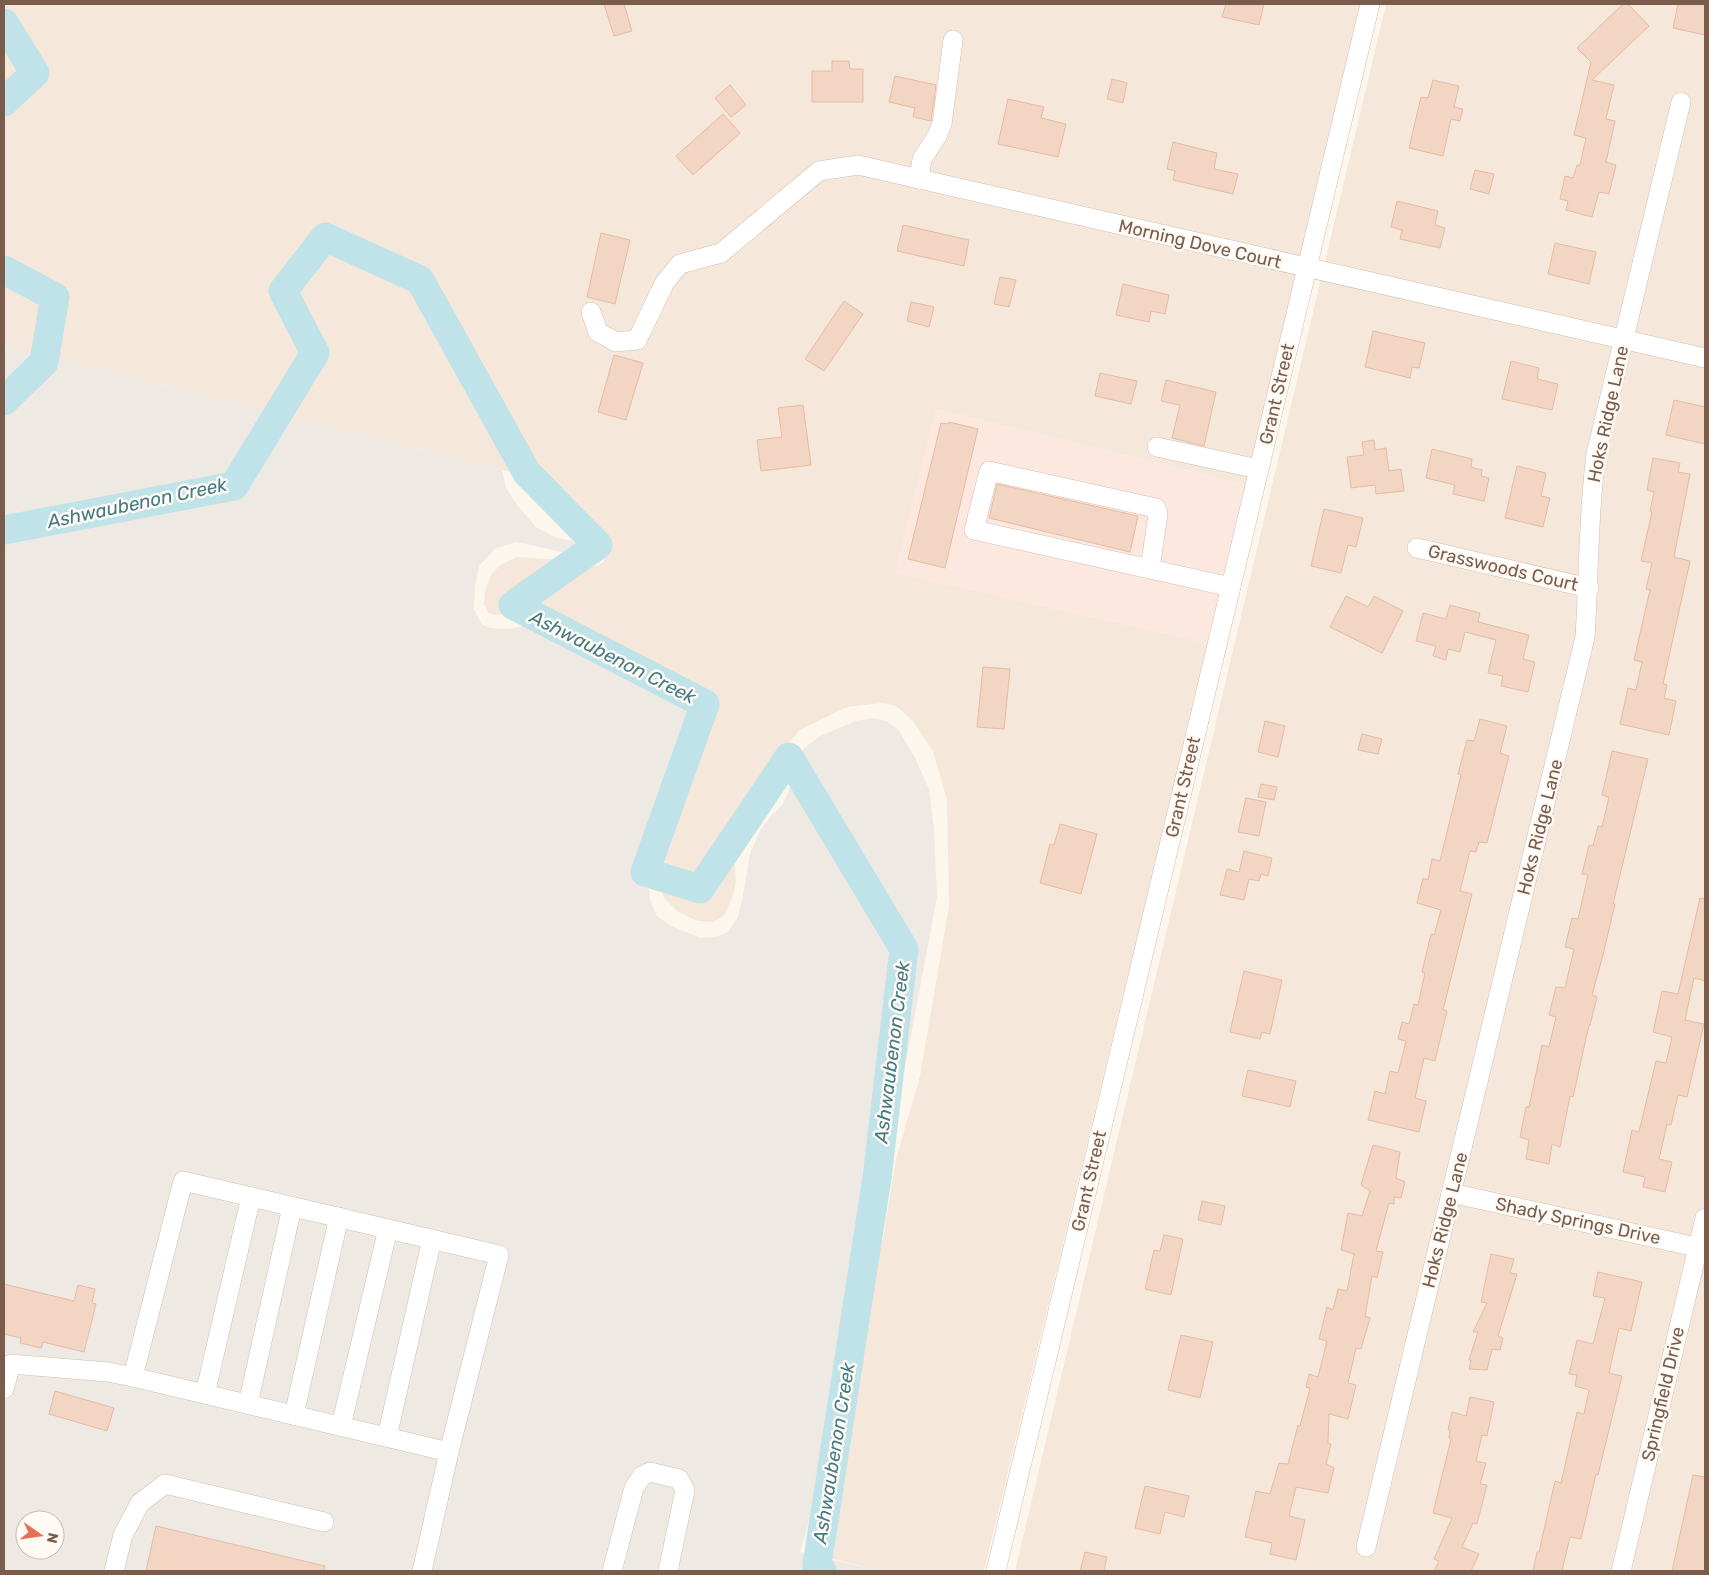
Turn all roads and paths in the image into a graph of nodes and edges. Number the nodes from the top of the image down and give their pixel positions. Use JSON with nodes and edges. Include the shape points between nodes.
{"nodes":[{"id":1,"x":1370,"y":4,"type":"edge"},
{"id":2,"x":953,"y":40,"type":"dead end"},
{"id":3,"x":1681,"y":102,"type":"dead end"},
{"id":4,"x":919,"y":179,"type":"junction"},
{"id":5,"x":1307,"y":268,"type":"junction"},
{"id":6,"x":591,"y":312,"type":"dead end"},
{"id":7,"x":1624,"y":340,"type":"junction"},
{"id":8,"x":1705,"y":358,"type":"edge"},
{"id":9,"x":1157,"y":447,"type":"dead end"},
{"id":10,"x":1258,"y":469,"type":"junction"},
{"id":11,"x":1417,"y":548,"type":"dead end"},
{"id":12,"x":1150,"y":569,"type":"junction"},
{"id":13,"x":1231,"y":587,"type":"junction"},
{"id":14,"x":1589,"y":588,"type":"junction"},
{"id":15,"x":1451,"y":1193,"type":"junction"},
{"id":16,"x":251,"y":1197,"type":"junction"},
{"id":17,"x":292,"y":1207,"type":"junction"},
{"id":18,"x":339,"y":1218,"type":"junction"},
{"id":19,"x":1705,"y":1218,"type":"edge"},
{"id":20,"x":388,"y":1229,"type":"junction"},
{"id":21,"x":432,"y":1239,"type":"junction"},
{"id":22,"x":1702,"y":1248,"type":"edge"},
{"id":23,"x":133,"y":1377,"type":"junction"},
{"id":24,"x":4,"y":1389,"type":"edge"},
{"id":25,"x":205,"y":1394,"type":"junction"},
{"id":26,"x":248,"y":1404,"type":"junction"},
{"id":27,"x":294,"y":1415,"type":"junction"},
{"id":28,"x":341,"y":1426,"type":"junction"},
{"id":29,"x":386,"y":1437,"type":"junction"},
{"id":30,"x":449,"y":1452,"type":"junction"},
{"id":31,"x":324,"y":1522,"type":"dead end"},
{"id":32,"x":1366,"y":1547,"type":"dead end"},
{"id":33,"x":114,"y":1571,"type":"edge"},
{"id":34,"x":422,"y":1571,"type":"edge"},
{"id":35,"x":612,"y":1571,"type":"edge"},
{"id":36,"x":668,"y":1571,"type":"edge"},
{"id":37,"x":996,"y":1571,"type":"edge"},
{"id":38,"x":1621,"y":1571,"type":"edge"}],
"edges":[{"from":1,"to":5,"type":"street","name":"Grant Street"},
{"from":2,"to":4,"type":"street","via":[[942,124],[922,159]]},
{"from":3,"to":7,"type":"street","name":"Hoks Ridge Lane"},
{"from":4,"to":5,"type":"street","name":"Morning Dove Court"},
{"from":4,"to":6,"type":"street","name":"Morning Dove Court","via":[[858,165],[819,171],[721,253],[680,264],[665,282],[637,340],[616,342],[598,332]]},
{"from":5,"to":7,"type":"street","name":"Morning Dove Court"},
{"from":5,"to":10,"type":"street","name":"Grant Street"},
{"from":7,"to":8,"type":"street","name":"Morning Dove Court"},
{"from":7,"to":14,"type":"street","name":"Hoks Ridge Lane","via":[[1596,454],[1591,495]]},
{"from":9,"to":10,"type":"street"},
{"from":10,"to":13,"type":"street","name":"Grant Street"},
{"from":11,"to":14,"type":"street","name":"Grasswoods Court"},
{"from":12,"to":12,"type":"street","via":[[974,530],[989,471],[1156,508],[1158,514]]},
{"from":12,"to":13,"type":"street"},
{"from":13,"to":37,"type":"street","name":"Grant Street"},
{"from":14,"to":15,"type":"street","name":"Hoks Ridge Lane","via":[[1585,637]]},
{"from":15,"to":22,"type":"street","name":"Shady Springs Drive"},
{"from":15,"to":32,"type":"street","name":"Hoks Ridge Lane"},
{"from":16,"to":17,"type":"street"},
{"from":16,"to":23,"type":"street","via":[[183,1181]]},
{"from":16,"to":25,"type":"street"},
{"from":17,"to":18,"type":"street"},
{"from":17,"to":26,"type":"street"},
{"from":18,"to":20,"type":"street"},
{"from":18,"to":27,"type":"street"},
{"from":19,"to":22,"type":"street","name":"Springfield Drive"},
{"from":20,"to":21,"type":"street"},
{"from":20,"to":28,"type":"street"},
{"from":21,"to":29,"type":"street"},
{"from":21,"to":30,"type":"street","via":[[499,1255]]},
{"from":22,"to":38,"type":"street","name":"Springfield Drive"},
{"from":23,"to":24,"type":"street","via":[[11,1364]]},
{"from":23,"to":25,"type":"street"},
{"from":25,"to":26,"type":"street"},
{"from":26,"to":27,"type":"street"},
{"from":27,"to":28,"type":"street"},
{"from":28,"to":29,"type":"street"},
{"from":29,"to":30,"type":"street"},
{"from":30,"to":34,"type":"street"},
{"from":31,"to":33,"type":"street","via":[[165,1484],[140,1503],[123,1535]]},
{"from":35,"to":36,"type":"street","via":[[634,1488],[642,1476],[650,1472],[679,1479],[685,1490]]}]}
